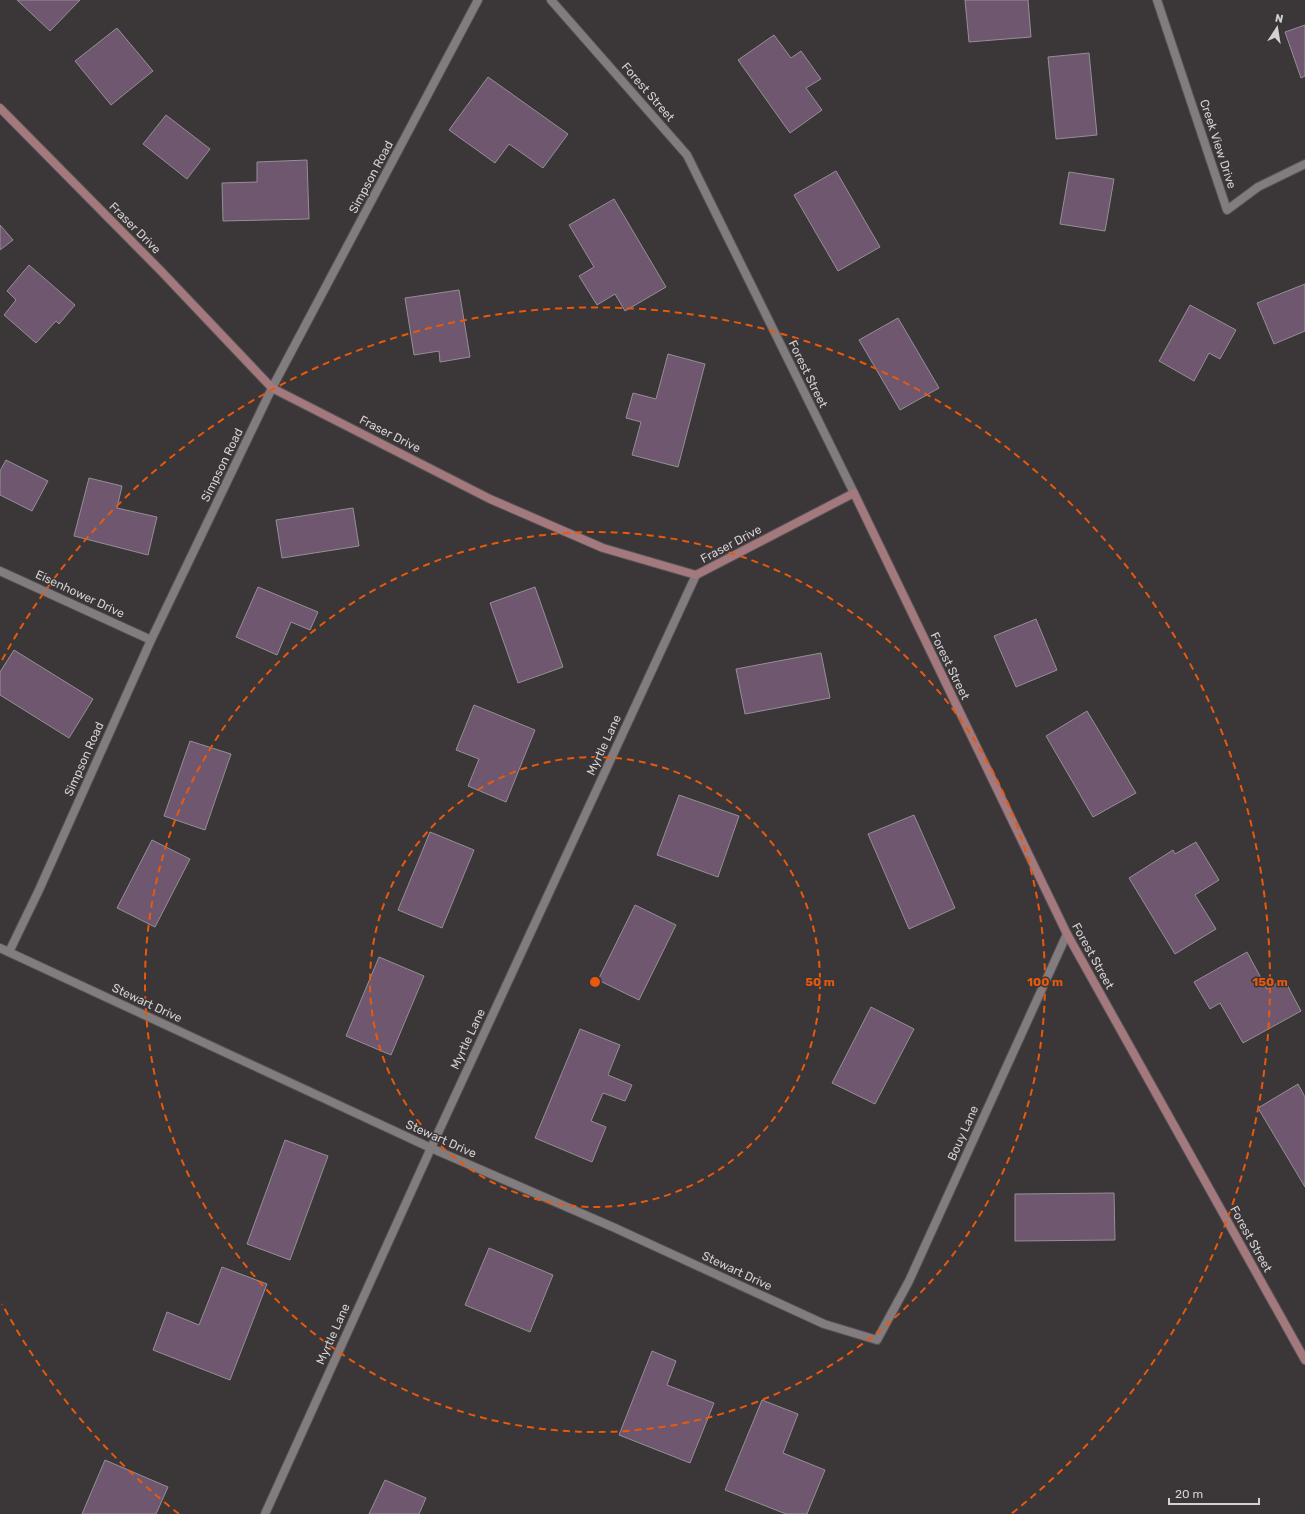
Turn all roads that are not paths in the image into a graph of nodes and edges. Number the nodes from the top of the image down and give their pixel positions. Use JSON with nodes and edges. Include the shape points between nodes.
{"nodes":[{"id":1,"x":478,"y":0,"type":"edge"},
{"id":2,"x":551,"y":0,"type":"edge"},
{"id":3,"x":1157,"y":0,"type":"edge"},
{"id":4,"x":0,"y":108,"type":"edge"},
{"id":5,"x":1305,"y":164,"type":"edge"},
{"id":6,"x":272,"y":388,"type":"junction"},
{"id":7,"x":854,"y":493,"type":"junction"},
{"id":8,"x":0,"y":571,"type":"edge"},
{"id":9,"x":696,"y":575,"type":"junction"},
{"id":10,"x":151,"y":640,"type":"junction"},
{"id":11,"x":1067,"y":934,"type":"junction"},
{"id":12,"x":0,"y":948,"type":"edge"},
{"id":13,"x":9,"y":952,"type":"junction"},
{"id":14,"x":431,"y":1148,"type":"junction"},
{"id":15,"x":877,"y":1340,"type":"joint"},
{"id":16,"x":1305,"y":1360,"type":"edge"},
{"id":17,"x":265,"y":1514,"type":"edge"}],
"edges":[{"from":1,"to":6,"type":"street","name":"Simpson Road"},
{"from":2,"to":7,"type":"street","name":"Forest Street","via":[[687,155]]},
{"from":3,"to":5,"type":"street","name":"Creek View Drive","via":[[1227,210],[1258,187]]},
{"from":4,"to":6,"type":"street","name":"Fraser Drive"},
{"from":6,"to":9,"type":"street","name":"Fraser Drive","via":[[490,498],[603,548]]},
{"from":6,"to":10,"type":"street","name":"Simpson Road"},
{"from":7,"to":9,"type":"street","name":"Fraser Drive"},
{"from":7,"to":11,"type":"street","name":"Forest Street"},
{"from":8,"to":10,"type":"street","name":"Eisenhower Drive"},
{"from":9,"to":14,"type":"street","name":"Myrtle Lane"},
{"from":10,"to":13,"type":"street","name":"Simpson Road"},
{"from":11,"to":15,"type":"street","name":"Bouy Lane","via":[[909,1281]]},
{"from":11,"to":16,"type":"street","name":"Forest Street"},
{"from":12,"to":13,"type":"street","name":"Stewart Drive"},
{"from":13,"to":14,"type":"street","name":"Stewart Drive"},
{"from":14,"to":15,"type":"street","name":"Stewart Drive","via":[[615,1228],[824,1324]]},
{"from":14,"to":17,"type":"street","name":"Myrtle Lane"}]}
